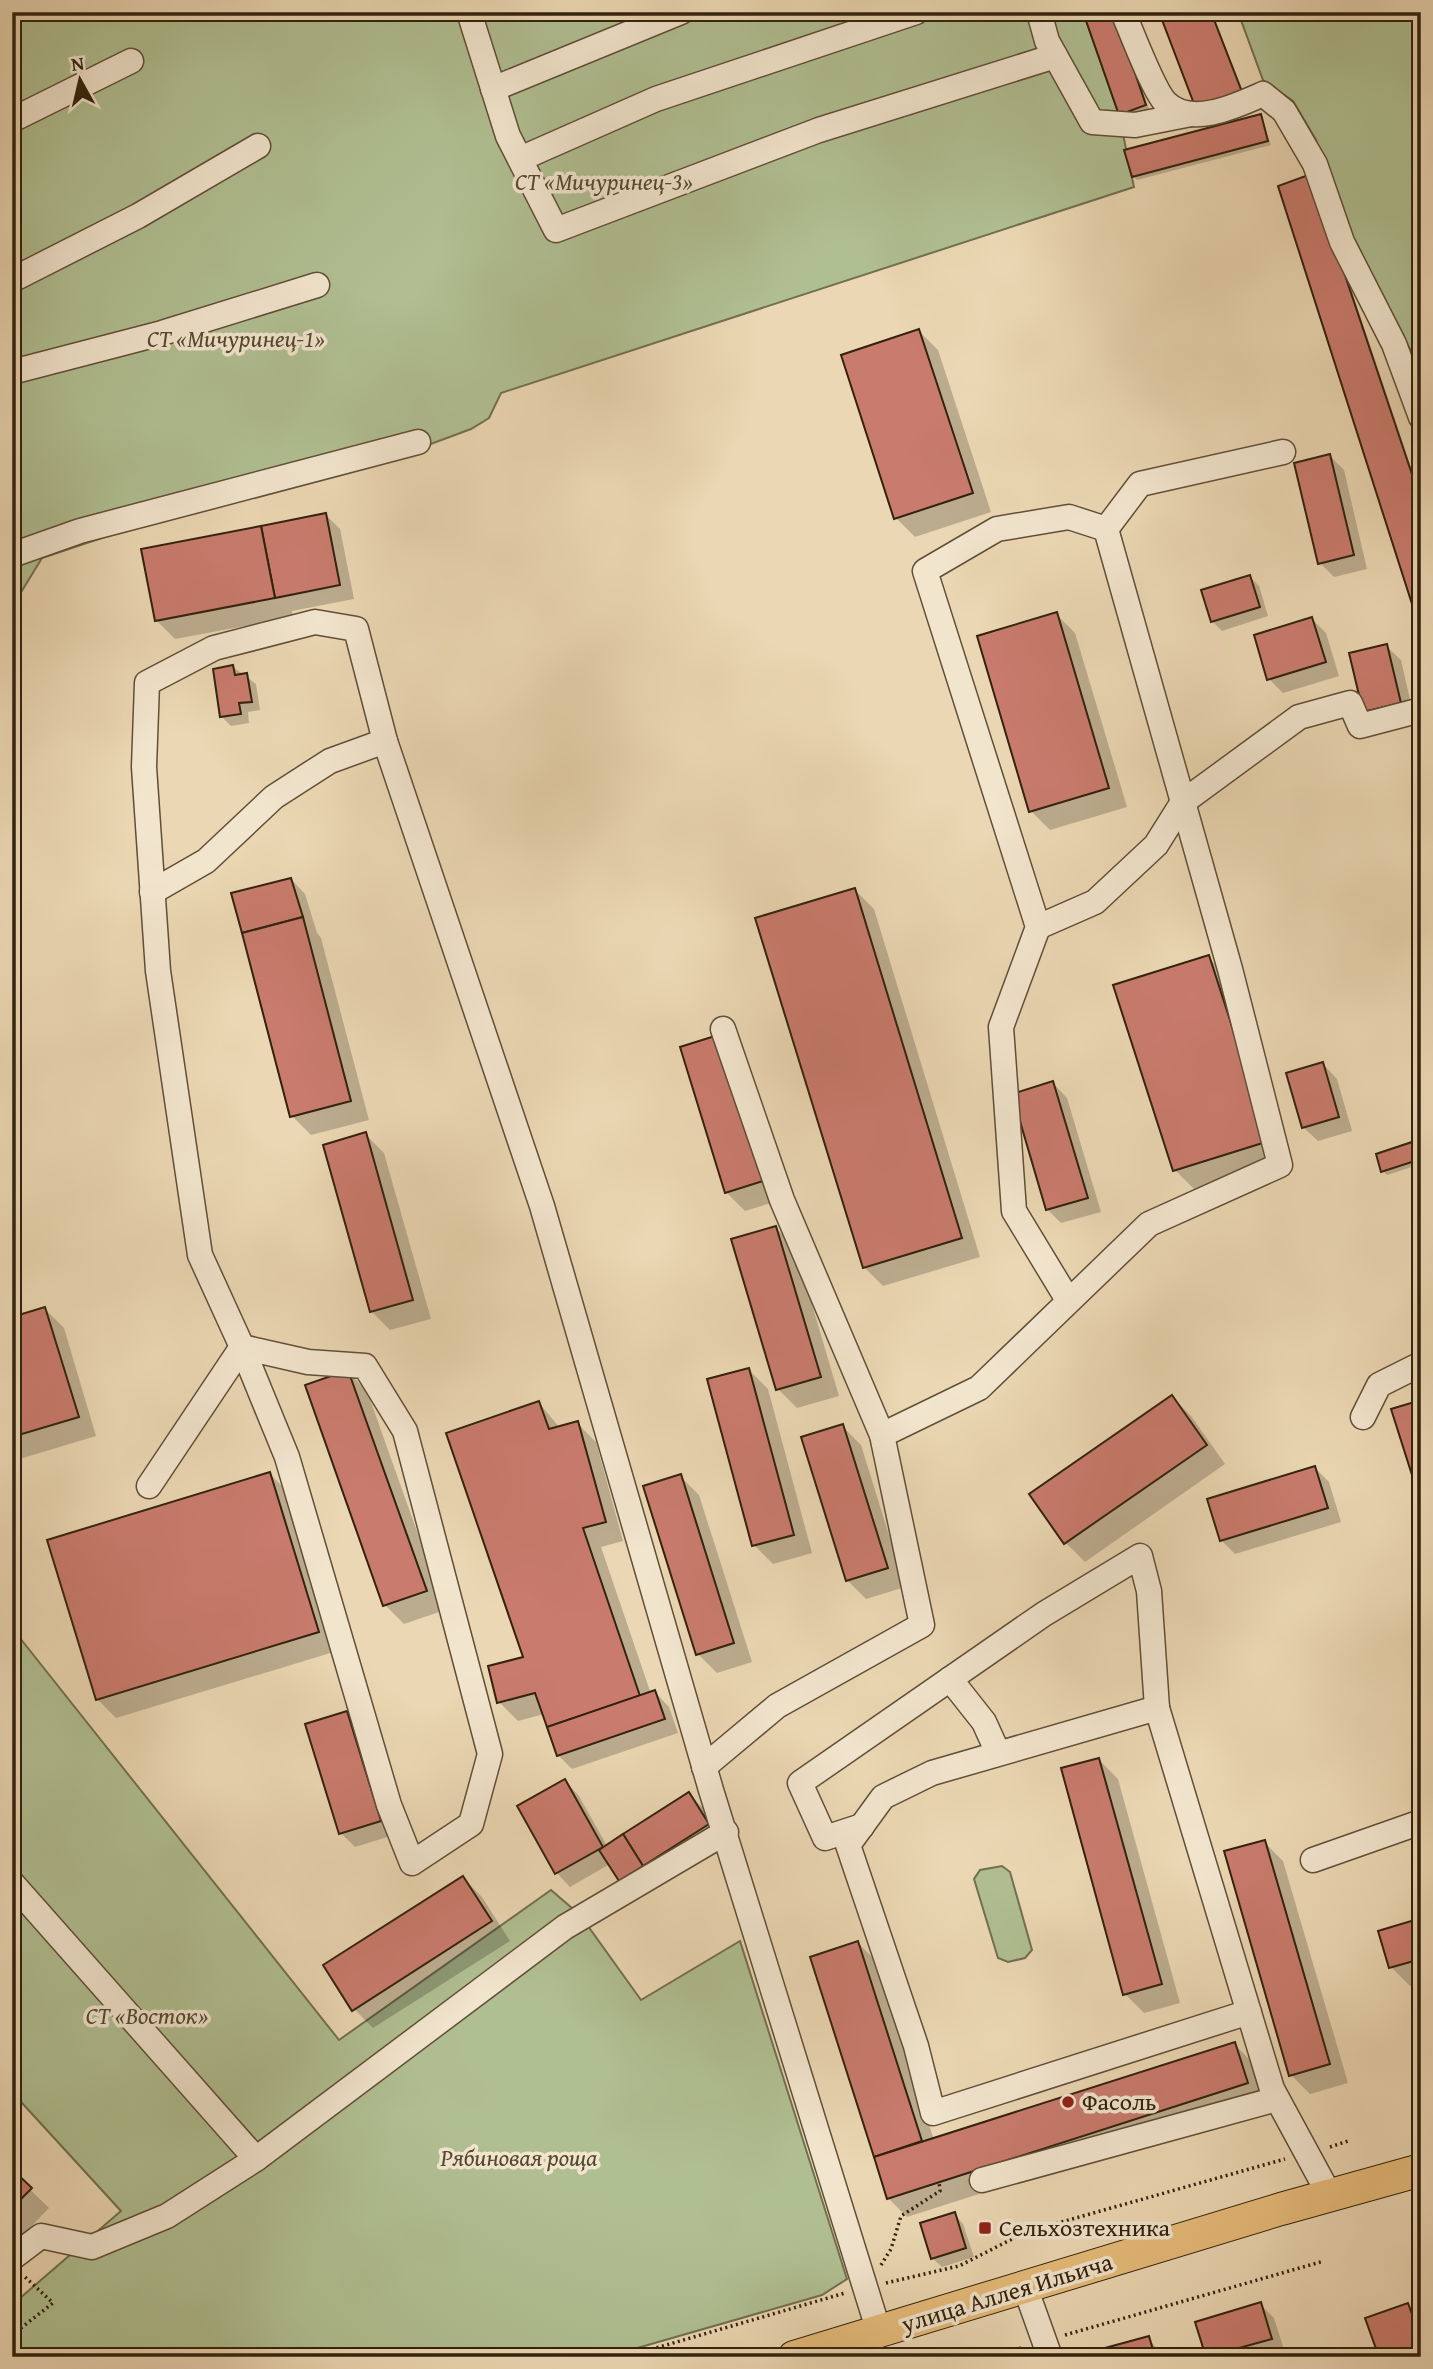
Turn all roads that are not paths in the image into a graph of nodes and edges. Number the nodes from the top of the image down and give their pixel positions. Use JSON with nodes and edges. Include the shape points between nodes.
{"nodes":[{"id":1,"x":681,"y":12,"type":"edge"},
{"id":2,"x":916,"y":12,"type":"edge"},
{"id":3,"x":1039,"y":12,"type":"edge"},
{"id":4,"x":1124,"y":12,"type":"edge"},
{"id":5,"x":471,"y":13,"type":"edge"},
{"id":6,"x":1055,"y":56,"type":"junction"},
{"id":7,"x":131,"y":61,"type":"dead end"},
{"id":8,"x":493,"y":89,"type":"junction"},
{"id":9,"x":1191,"y":114,"type":"junction"},
{"id":10,"x":12,"y":120,"type":"edge"},
{"id":11,"x":258,"y":146,"type":"dead end"},
{"id":12,"x":520,"y":159,"type":"junction"},
{"id":13,"x":12,"y":280,"type":"edge"},
{"id":14,"x":317,"y":285,"type":"dead end"},
{"id":15,"x":12,"y":372,"type":"edge"},
{"id":16,"x":1421,"y":416,"type":"edge"},
{"id":17,"x":418,"y":442,"type":"dead end"},
{"id":18,"x":1283,"y":452,"type":"dead end"},
{"id":19,"x":1106,"y":529,"type":"junction"},
{"id":20,"x":12,"y":555,"type":"edge"},
{"id":21,"x":1421,"y":710,"type":"edge"},
{"id":22,"x":385,"y":741,"type":"junction"},
{"id":23,"x":1183,"y":802,"type":"junction"},
{"id":24,"x":152,"y":892,"type":"junction"},
{"id":25,"x":1038,"y":927,"type":"junction"},
{"id":26,"x":723,"y":1029,"type":"dead end"},
{"id":27,"x":1068,"y":1300,"type":"junction"},
{"id":28,"x":242,"y":1347,"type":"junction"},
{"id":29,"x":1421,"y":1364,"type":"edge"},
{"id":30,"x":1363,"y":1417,"type":"dead end"},
{"id":31,"x":882,"y":1435,"type":"junction"},
{"id":32,"x":149,"y":1486,"type":"dead end"},
{"id":33,"x":950,"y":1678,"type":"junction"},
{"id":34,"x":1157,"y":1708,"type":"junction"},
{"id":35,"x":998,"y":1753,"type":"junction"},
{"id":36,"x":708,"y":1778,"type":"junction"},
{"id":37,"x":1421,"y":1822,"type":"edge"},
{"id":38,"x":862,"y":1826,"type":"junction"},
{"id":39,"x":726,"y":1832,"type":"junction"},
{"id":40,"x":1313,"y":1860,"type":"dead end"},
{"id":41,"x":12,"y":1883,"type":"edge"},
{"id":42,"x":1249,"y":2012,"type":"junction"},
{"id":43,"x":1278,"y":2099,"type":"junction"},
{"id":44,"x":256,"y":2159,"type":"junction"},
{"id":45,"x":1421,"y":2170,"type":"edge"},
{"id":46,"x":982,"y":2180,"type":"dead end"},
{"id":47,"x":1330,"y":2196,"type":"junction"},
{"id":48,"x":17,"y":2266,"type":"edge"},
{"id":49,"x":1025,"y":2287,"type":"junction"},
{"id":50,"x":879,"y":2332,"type":"junction"},
{"id":51,"x":1048,"y":2349,"type":"edge"},
{"id":52,"x":794,"y":2357,"type":"edge"}],
"edges":[{"from":1,"to":8,"type":"street"},
{"from":2,"to":12,"type":"street","via":[[656,99]]},
{"from":3,"to":6,"type":"street"},
{"from":4,"to":9,"type":"street","via":[[1165,102]]},
{"from":5,"to":8,"type":"street"},
{"from":6,"to":9,"type":"street","via":[[1092,122],[1135,125]]},
{"from":6,"to":12,"type":"street","via":[[819,130],[556,230]]},
{"from":7,"to":10,"type":"street"},
{"from":8,"to":12,"type":"street"},
{"from":9,"to":16,"type":"street","via":[[1228,109],[1263,94],[1284,111],[1315,164],[1342,242],[1394,344]]},
{"from":11,"to":13,"type":"street","via":[[138,216]]},
{"from":14,"to":15,"type":"street","via":[[162,333]]},
{"from":17,"to":20,"type":"street","via":[[80,531]]},
{"from":18,"to":19,"type":"street","via":[[1140,484]]},
{"from":19,"to":23,"type":"street"},
{"from":19,"to":25,"type":"street","via":[[1069,517],[997,528],[925,571]]},
{"from":21,"to":23,"type":"street","via":[[1360,726],[1350,703],[1299,717]]},
{"from":22,"to":24,"type":"street","via":[[330,761],[274,797],[206,861]]},
{"from":22,"to":24,"type":"street","via":[[356,629],[315,622],[214,648],[147,683],[144,767]]},
{"from":22,"to":36,"type":"street","via":[[541,1206]]},
{"from":23,"to":25,"type":"street","via":[[1156,845],[1095,902]]},
{"from":23,"to":27,"type":"street","via":[[1280,1165],[1149,1224]]},
{"from":24,"to":28,"type":"street","via":[[158,971],[200,1255]]},
{"from":25,"to":27,"type":"street","via":[[1001,1027],[1014,1211]]},
{"from":26,"to":31,"type":"street","via":[[782,1200]]},
{"from":27,"to":31,"type":"street","via":[[979,1388]]},
{"from":28,"to":28,"type":"street","via":[[308,1362],[365,1366],[405,1430],[490,1754],[471,1824],[412,1863],[389,1805],[287,1457]]},
{"from":28,"to":32,"type":"street"},
{"from":29,"to":30,"type":"street","via":[[1379,1385]]},
{"from":31,"to":36,"type":"street","via":[[922,1625],[777,1706]]},
{"from":33,"to":34,"type":"street","via":[[1140,1556],[1149,1591]]},
{"from":33,"to":35,"type":"street","via":[[984,1721]]},
{"from":33,"to":38,"type":"street","via":[[800,1783],[825,1838]]},
{"from":34,"to":35,"type":"street"},
{"from":34,"to":42,"type":"street"},
{"from":35,"to":38,"type":"street","via":[[932,1773],[883,1797]]},
{"from":36,"to":39,"type":"street"},
{"from":37,"to":40,"type":"street"},
{"from":38,"to":42,"type":"street","via":[[848,1845],[916,2046],[933,2113]]},
{"from":39,"to":44,"type":"street","via":[[565,1927]]},
{"from":39,"to":50,"type":"street"},
{"from":41,"to":44,"type":"street"},
{"from":42,"to":43,"type":"street"},
{"from":43,"to":46,"type":"street"},
{"from":43,"to":47,"type":"street"},
{"from":44,"to":48,"type":"street","via":[[167,2216],[92,2247],[41,2236]]},
{"from":45,"to":47,"type":"main road","name":"улица Аллея Ильича"},
{"from":47,"to":49,"type":"main road","name":"улица Аллея Ильича"},
{"from":49,"to":50,"type":"main road","name":"улица Аллея Ильича"},
{"from":49,"to":51,"type":"street"},
{"from":50,"to":52,"type":"main road","name":"улица Аллея Ильича"}]}
